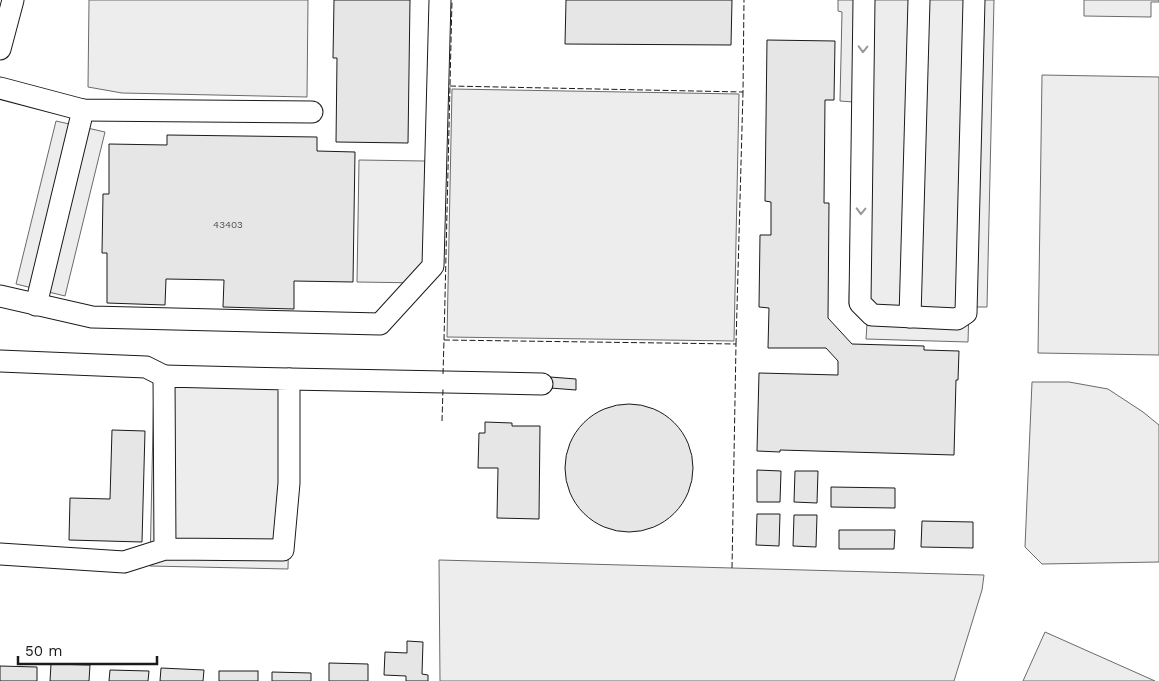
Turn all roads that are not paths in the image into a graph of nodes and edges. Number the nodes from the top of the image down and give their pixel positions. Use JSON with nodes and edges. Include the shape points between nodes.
{"nodes":[{"id":1,"x":13,"y":0,"type":"edge"},
{"id":2,"x":440,"y":0,"type":"edge"},
{"id":3,"x":864,"y":0,"type":"edge"},
{"id":4,"x":919,"y":0,"type":"edge"},
{"id":5,"x":974,"y":0,"type":"edge"},
{"id":6,"x":0,"y":49,"type":"edge"},
{"id":7,"x":0,"y":88,"type":"edge"},
{"id":8,"x":83,"y":110,"type":"junction"},
{"id":9,"x":312,"y":112,"type":"dead end"},
{"id":10,"x":0,"y":296,"type":"edge"},
{"id":11,"x":36,"y":305,"type":"junction"},
{"id":12,"x":910,"y":317,"type":"junction"},
{"id":13,"x":0,"y":361,"type":"edge"},
{"id":14,"x":164,"y":376,"type":"junction"},
{"id":15,"x":289,"y":379,"type":"junction"},
{"id":16,"x":542,"y":384,"type":"dead end"},
{"id":17,"x":165,"y":549,"type":"junction"},
{"id":18,"x":0,"y":554,"type":"edge"}],
"edges":[{"from":1,"to":6,"type":"street"},
{"from":2,"to":11,"type":"street","via":[[432,266],[380,324],[92,317]]},
{"from":3,"to":12,"type":"street","one_way":true,"via":[[860,303],[872,315]]},
{"from":4,"to":12,"type":"street"},
{"from":5,"to":12,"type":"street","via":[[966,313],[957,319]]},
{"from":7,"to":8,"type":"street"},
{"from":8,"to":9,"type":"street"},
{"from":8,"to":11,"type":"street"},
{"from":10,"to":11,"type":"street"},
{"from":13,"to":14,"type":"street","via":[[146,367]]},
{"from":14,"to":15,"type":"street"},
{"from":14,"to":17,"type":"street"},
{"from":15,"to":16,"type":"street"},
{"from":15,"to":17,"type":"street","via":[[289,483],[283,550]]},
{"from":17,"to":18,"type":"street","via":[[124,562]]}]}
